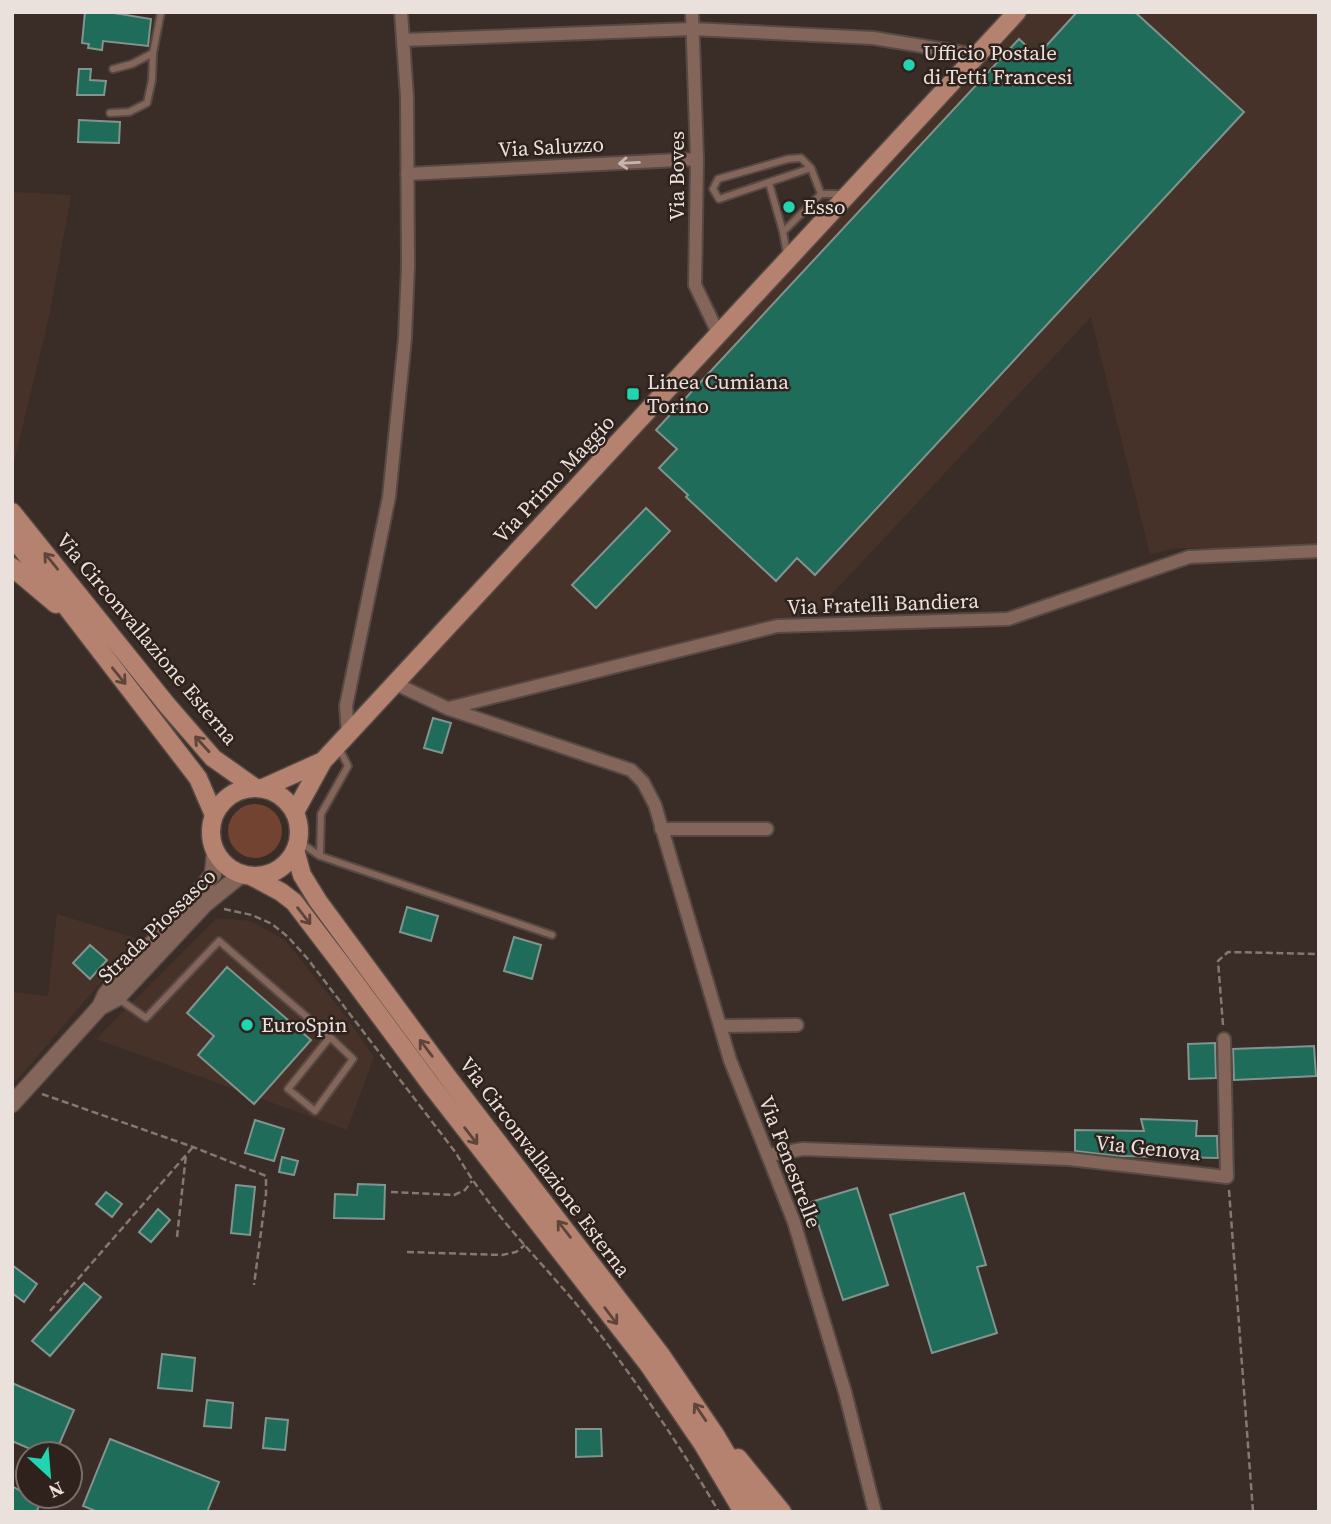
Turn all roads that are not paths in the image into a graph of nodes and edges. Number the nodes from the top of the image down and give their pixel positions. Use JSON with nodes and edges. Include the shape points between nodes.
{"nodes":[{"id":1,"x":161,"y":12,"type":"edge"},
{"id":2,"x":401,"y":12,"type":"edge"},
{"id":3,"x":691,"y":12,"type":"edge"},
{"id":4,"x":1017,"y":12,"type":"edge"},
{"id":5,"x":692,"y":29,"type":"junction"},
{"id":6,"x":403,"y":40,"type":"junction"},
{"id":7,"x":153,"y":53,"type":"junction"},
{"id":8,"x":977,"y":55,"type":"junction"},
{"id":9,"x":113,"y":69,"type":"dead end"},
{"id":10,"x":110,"y":113,"type":"dead end"},
{"id":11,"x":697,"y":159,"type":"junction"},
{"id":12,"x":811,"y":168,"type":"junction"},
{"id":13,"x":407,"y":174,"type":"junction"},
{"id":14,"x":769,"y":183,"type":"junction"},
{"id":15,"x":821,"y":194,"type":"junction"},
{"id":16,"x":849,"y":194,"type":"junction"},
{"id":17,"x":783,"y":232,"type":"junction"},
{"id":18,"x":788,"y":259,"type":"junction"},
{"id":19,"x":719,"y":335,"type":"junction"},
{"id":20,"x":12,"y":512,"type":"edge"},
{"id":21,"x":12,"y":536,"type":"edge"},
{"id":22,"x":1319,"y":551,"type":"edge"},
{"id":23,"x":12,"y":567,"type":"edge"},
{"id":24,"x":84,"y":616,"type":"junction"},
{"id":25,"x":396,"y":684,"type":"junction"},
{"id":26,"x":449,"y":709,"type":"junction"},
{"id":27,"x":343,"y":740,"type":"junction"},
{"id":28,"x":323,"y":761,"type":"junction"},
{"id":29,"x":259,"y":788,"type":"junction"},
{"id":30,"x":295,"y":812,"type":"junction"},
{"id":31,"x":214,"y":815,"type":"junction"},
{"id":32,"x":661,"y":829,"type":"junction"},
{"id":33,"x":766,"y":829,"type":"dead end"},
{"id":34,"x":297,"y":845,"type":"junction"},
{"id":35,"x":215,"y":852,"type":"junction"},
{"id":36,"x":320,"y":856,"type":"junction"},
{"id":37,"x":246,"y":875,"type":"junction"},
{"id":38,"x":552,"y":935,"type":"dead end"},
{"id":39,"x":117,"y":998,"type":"junction"},
{"id":40,"x":100,"y":1007,"type":"junction"},
{"id":41,"x":720,"y":1026,"type":"junction"},
{"id":42,"x":797,"y":1026,"type":"dead end"},
{"id":43,"x":330,"y":1037,"type":"junction"},
{"id":44,"x":1224,"y":1039,"type":"road end"},
{"id":45,"x":12,"y":1104,"type":"edge"},
{"id":46,"x":769,"y":1155,"type":"junction"},
{"id":47,"x":716,"y":1436,"type":"junction"},
{"id":48,"x":743,"y":1512,"type":"edge"},
{"id":49,"x":761,"y":1512,"type":"edge"},
{"id":50,"x":782,"y":1512,"type":"edge"},
{"id":51,"x":875,"y":1512,"type":"edge"}],
"edges":[{"from":1,"to":7,"type":"lane"},
{"from":2,"to":6,"type":"street"},
{"from":3,"to":5,"type":"street","name":"Via Boves"},
{"from":4,"to":8,"type":"main road","name":"Via Primo Maggio"},
{"from":5,"to":6,"type":"street"},
{"from":5,"to":8,"type":"street","via":[[873,38]]},
{"from":5,"to":11,"type":"street","name":"Via Boves"},
{"from":6,"to":13,"type":"street"},
{"from":7,"to":9,"type":"lane"},
{"from":7,"to":10,"type":"lane","via":[[147,103],[129,112]]},
{"from":8,"to":16,"type":"main road","name":"Via Primo Maggio"},
{"from":11,"to":13,"type":"street","name":"Via Saluzzo","one_way":true},
{"from":11,"to":19,"type":"street","name":"Via Boves","via":[[695,285]]},
{"from":12,"to":14,"type":"lane"},
{"from":12,"to":14,"type":"lane","via":[[801,158],[788,159],[718,179],[713,189],[719,199]]},
{"from":12,"to":15,"type":"lane"},
{"from":13,"to":27,"type":"street","via":[[405,338],[389,498]]},
{"from":14,"to":17,"type":"lane"},
{"from":15,"to":16,"type":"lane"},
{"from":15,"to":17,"type":"lane"},
{"from":16,"to":18,"type":"main road","name":"Via Primo Maggio"},
{"from":17,"to":18,"type":"lane"},
{"from":18,"to":19,"type":"main road","name":"Via Primo Maggio"},
{"from":19,"to":25,"type":"main road","name":"Via Primo Maggio"},
{"from":24,"to":20,"type":"main road","name":"Via Circonvallazione Esterna","one_way":true},
{"from":21,"to":24,"type":"main road","name":"Via Circonvallazione Esterna"},
{"from":22,"to":26,"type":"street","name":"Via Fratelli Bandiera","via":[[1189,557],[1008,619],[777,626]]},
{"from":23,"to":24,"type":"main road"},
{"from":29,"to":24,"type":"main road","name":"Via Circonvallazione Esterna","one_way":true,"via":[[214,758]]},
{"from":24,"to":31,"type":"main road","name":"Via Circonvallazione Esterna","one_way":true,"via":[[198,778]]},
{"from":25,"to":26,"type":"street","name":"Via Fenestrelle"},
{"from":25,"to":27,"type":"main road","name":"Via Primo Maggio"},
{"from":26,"to":32,"type":"street","name":"Via Fenestrelle","via":[[631,770],[643,782]]},
{"from":27,"to":28,"type":"main road","name":"Via Primo Maggio"},
{"from":27,"to":36,"type":"lane","via":[[348,766],[321,814]]},
{"from":28,"to":29,"type":"main road","name":"Via Primo Maggio"},
{"from":28,"to":30,"type":"main road","name":"Via Primo Maggio"},
{"from":29,"to":30,"type":"main road","via":[[285,799]]},
{"from":29,"to":31,"type":"main road","via":[[231,794]]},
{"from":30,"to":34,"type":"main road"},
{"from":31,"to":35,"type":"main road"},
{"from":32,"to":33,"type":"street"},
{"from":32,"to":41,"type":"street","name":"Via Fenestrelle"},
{"from":34,"to":36,"type":"lane"},
{"from":34,"to":37,"type":"main road","via":[[279,869]]},
{"from":47,"to":34,"type":"main road","name":"Via Circonvallazione Esterna","one_way":true,"via":[[661,1355],[355,954],[302,875]]},
{"from":35,"to":37,"type":"main road","via":[[225,864]]},
{"from":35,"to":40,"type":"street","name":"Strada Piossasco","via":[[213,874],[106,994]]},
{"from":36,"to":38,"type":"lane"},
{"from":37,"to":39,"type":"street","name":"Strada Piossasco","via":[[205,904]]},
{"from":37,"to":48,"type":"main road","name":"Via Circonvallazione Esterna","one_way":true,"via":[[294,902],[648,1364]]},
{"from":39,"to":40,"type":"street","name":"Strada Piossasco"},
{"from":39,"to":43,"type":"lane","via":[[146,1018],[219,941]]},
{"from":40,"to":45,"type":"street","name":"Strada Piossasco"},
{"from":41,"to":42,"type":"street"},
{"from":41,"to":46,"type":"street","name":"Via Fenestrelle"},
{"from":43,"to":43,"type":"lane","via":[[288,1089],[315,1111],[353,1059]]},
{"from":44,"to":46,"type":"street","name":"Via Genova","via":[[1227,1177],[1069,1159],[803,1149]]},
{"from":46,"to":51,"type":"street","name":"Via Fenestrelle","via":[[845,1392]]},
{"from":47,"to":49,"type":"main road","name":"Via Circonvallazione Esterna"},
{"from":47,"to":50,"type":"main road"}]}
